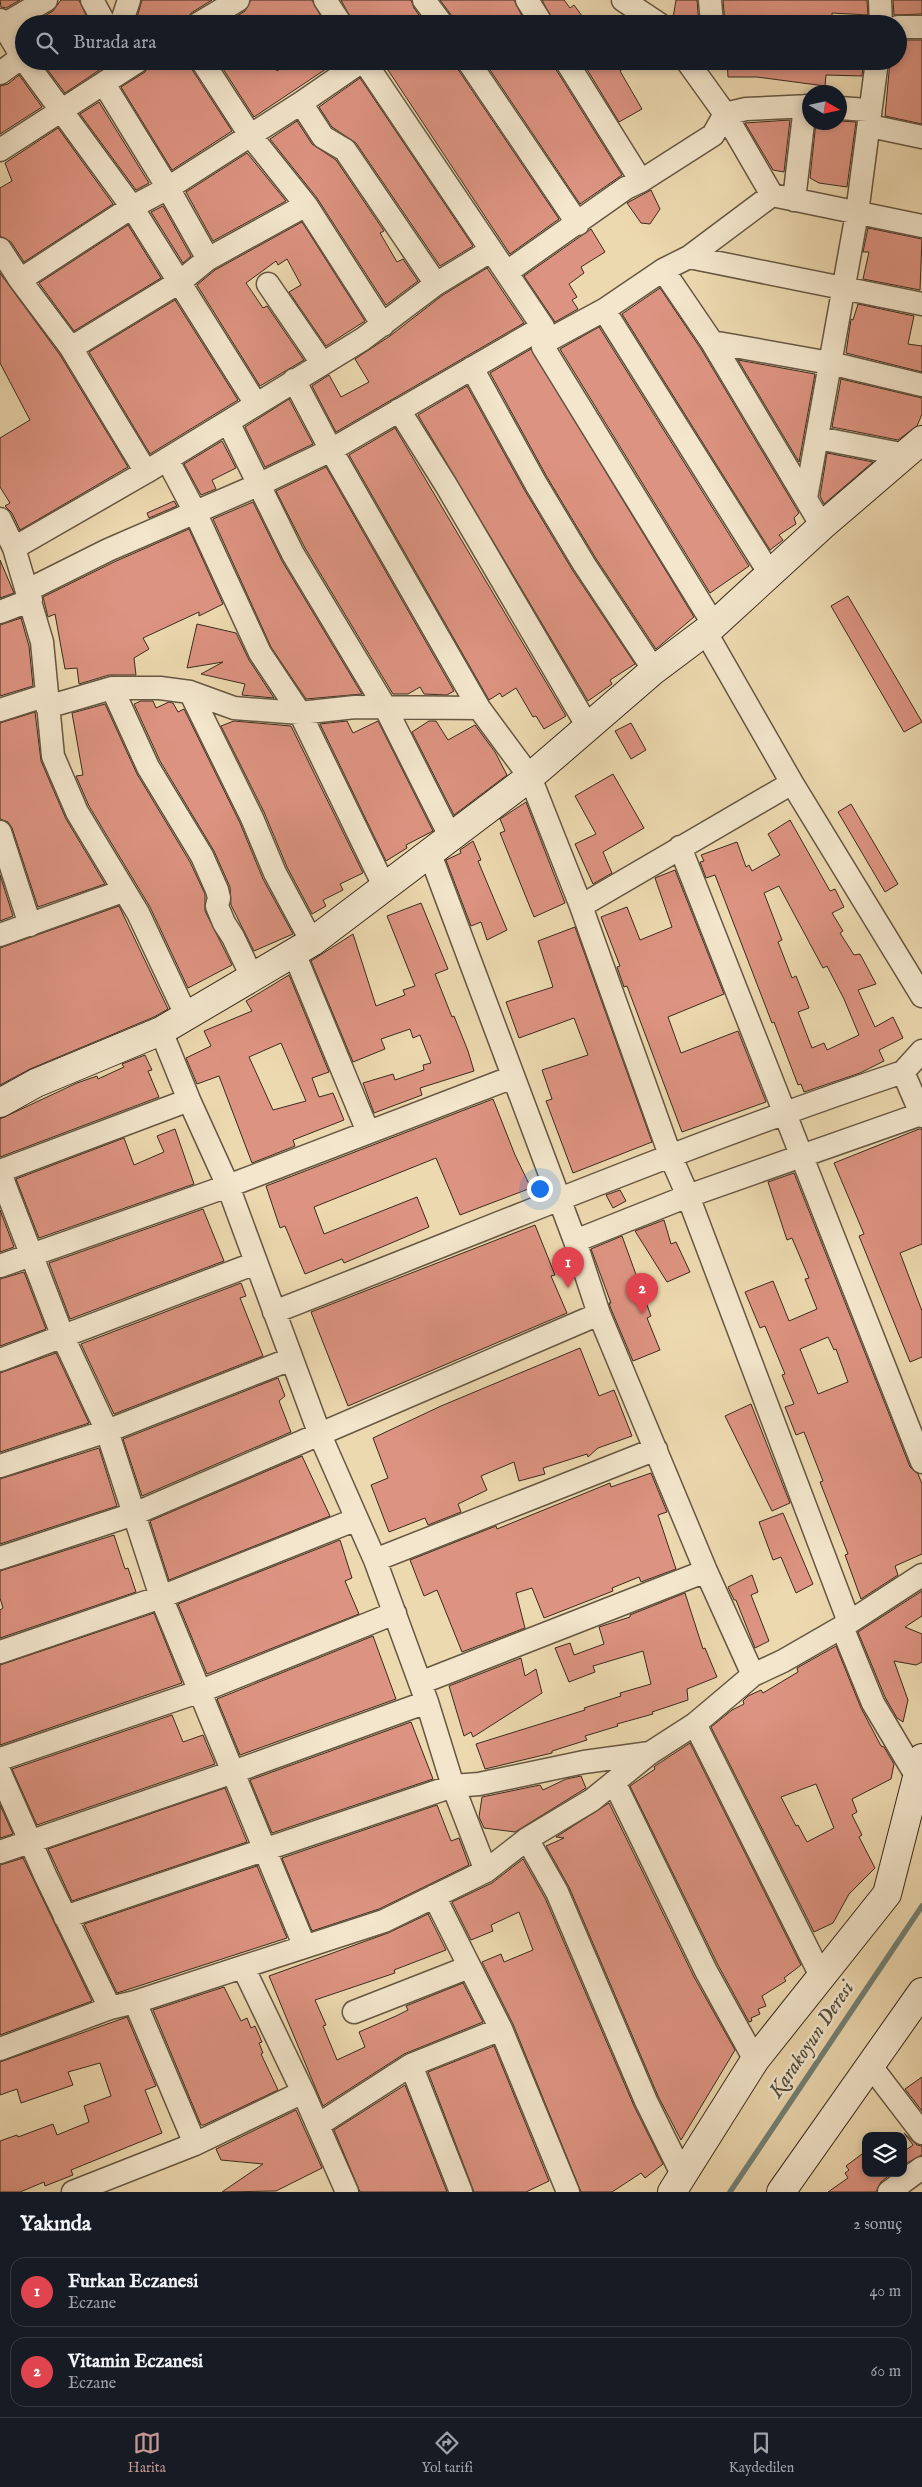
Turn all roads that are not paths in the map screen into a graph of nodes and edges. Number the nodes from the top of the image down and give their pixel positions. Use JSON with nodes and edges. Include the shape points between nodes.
{"nodes":[{"id":1,"x":46,"y":0,"type":"edge"},
{"id":2,"x":92,"y":0,"type":"edge"},
{"id":3,"x":129,"y":0,"type":"edge"},
{"id":4,"x":238,"y":0,"type":"edge"},
{"id":5,"x":326,"y":0,"type":"edge"},
{"id":6,"x":424,"y":0,"type":"edge"},
{"id":7,"x":527,"y":0,"type":"edge"},
{"id":8,"x":623,"y":0,"type":"edge"},
{"id":9,"x":710,"y":0,"type":"edge"},
{"id":10,"x":880,"y":0,"type":"edge"},
{"id":11,"x":18,"y":15,"type":"edge"},
{"id":12,"x":100,"y":15,"type":"edge"},
{"id":13,"x":124,"y":15,"type":"edge"},
{"id":14,"x":213,"y":15,"type":"edge"},
{"id":15,"x":335,"y":15,"type":"edge"},
{"id":16,"x":435,"y":15,"type":"edge"},
{"id":17,"x":536,"y":15,"type":"edge"},
{"id":18,"x":644,"y":15,"type":"edge"},
{"id":19,"x":711,"y":15,"type":"edge"},
{"id":20,"x":881,"y":15,"type":"edge"},
{"id":21,"x":15,"y":17,"type":"edge"},
{"id":22,"x":1,"y":24,"type":"edge"},
{"id":23,"x":907,"y":27,"type":"edge"},
{"id":24,"x":922,"y":27,"type":"edge"},
{"id":25,"x":15,"y":45,"type":"edge"},
{"id":26,"x":15,"y":64,"type":"edge"},
{"id":27,"x":32,"y":70,"type":"edge"},
{"id":28,"x":122,"y":70,"type":"edge"},
{"id":29,"x":208,"y":70,"type":"edge"},
{"id":30,"x":350,"y":70,"type":"edge"},
{"id":31,"x":369,"y":70,"type":"edge"},
{"id":32,"x":474,"y":70,"type":"edge"},
{"id":33,"x":572,"y":70,"type":"edge"},
{"id":34,"x":693,"y":70,"type":"edge"},
{"id":35,"x":876,"y":70,"type":"edge"},
{"id":36,"x":0,"y":73,"type":"edge"},
{"id":37,"x":104,"y":84,"type":"junction"},
{"id":38,"x":301,"y":104,"type":"junction"},
{"id":39,"x":802,"y":106,"type":"edge"},
{"id":40,"x":847,"y":109,"type":"edge"},
{"id":41,"x":61,"y":112,"type":"junction"},
{"id":42,"x":725,"y":114,"type":"junction"},
{"id":43,"x":870,"y":126,"type":"junction"},
{"id":44,"x":804,"y":130,"type":"edge"},
{"id":45,"x":250,"y":134,"type":"junction"},
{"id":46,"x":922,"y":137,"type":"edge"},
{"id":47,"x":0,"y":150,"type":"edge"},
{"id":48,"x":641,"y":181,"type":"junction"},
{"id":49,"x":168,"y":188,"type":"junction"},
{"id":50,"x":772,"y":194,"type":"junction"},
{"id":51,"x":794,"y":200,"type":"junction"},
{"id":52,"x":306,"y":204,"type":"junction"},
{"id":53,"x":132,"y":207,"type":"junction"},
{"id":54,"x":857,"y":213,"type":"junction"},
{"id":55,"x":578,"y":224,"type":"junction"},
{"id":56,"x":922,"y":226,"type":"edge"},
{"id":57,"x":0,"y":248,"type":"edge"},
{"id":58,"x":490,"y":251,"type":"junction"},
{"id":59,"x":689,"y":257,"type":"junction"},
{"id":60,"x":208,"y":259,"type":"junction"},
{"id":61,"x":662,"y":270,"type":"junction"},
{"id":62,"x":507,"y":272,"type":"junction"},
{"id":63,"x":20,"y":280,"type":"junction"},
{"id":64,"x":181,"y":281,"type":"junction"},
{"id":65,"x":268,"y":284,"type":"dead end"},
{"id":66,"x":436,"y":284,"type":"junction"},
{"id":67,"x":842,"y":288,"type":"junction"},
{"id":68,"x":922,"y":304,"type":"edge"},
{"id":69,"x":604,"y":310,"type":"junction"},
{"id":70,"x":383,"y":325,"type":"junction"},
{"id":71,"x":545,"y":334,"type":"junction"},
{"id":72,"x":712,"y":342,"type":"junction"},
{"id":73,"x":71,"y":348,"type":"junction"},
{"id":74,"x":322,"y":363,"type":"junction"},
{"id":75,"x":830,"y":363,"type":"junction"},
{"id":76,"x":472,"y":368,"type":"junction"},
{"id":77,"x":294,"y":380,"type":"junction"},
{"id":78,"x":922,"y":385,"type":"edge"},
{"id":79,"x":256,"y":404,"type":"junction"},
{"id":80,"x":399,"y":410,"type":"junction"},
{"id":81,"x":228,"y":422,"type":"junction"},
{"id":82,"x":818,"y":438,"type":"junction"},
{"id":83,"x":914,"y":448,"type":"edge"},
{"id":84,"x":331,"y":450,"type":"junction"},
{"id":85,"x":167,"y":459,"type":"junction"},
{"id":86,"x":146,"y":472,"type":"junction"},
{"id":87,"x":258,"y":485,"type":"junction"},
{"id":88,"x":806,"y":498,"type":"junction"},
{"id":89,"x":195,"y":512,"type":"junction"},
{"id":90,"x":0,"y":520,"type":"edge"},
{"id":91,"x":822,"y":526,"type":"junction"},
{"id":92,"x":14,"y":548,"type":"junction"},
{"id":93,"x":770,"y":574,"type":"junction"},
{"id":94,"x":29,"y":595,"type":"junction"},
{"id":95,"x":0,"y":612,"type":"edge"},
{"id":96,"x":709,"y":628,"type":"junction"},
{"id":97,"x":654,"y":670,"type":"junction"},
{"id":98,"x":112,"y":688,"type":"junction"},
{"id":99,"x":190,"y":692,"type":"junction"},
{"id":100,"x":47,"y":701,"type":"junction"},
{"id":101,"x":386,"y":707,"type":"junction"},
{"id":102,"x":479,"y":708,"type":"junction"},
{"id":103,"x":0,"y":710,"type":"edge"},
{"id":104,"x":300,"y":713,"type":"junction"},
{"id":105,"x":588,"y":727,"type":"junction"},
{"id":106,"x":530,"y":777,"type":"junction"},
{"id":107,"x":792,"y":783,"type":"junction"},
{"id":108,"x":0,"y":832,"type":"edge"},
{"id":109,"x":440,"y":845,"type":"junction"},
{"id":110,"x":680,"y":847,"type":"junction"},
{"id":111,"x":385,"y":888,"type":"junction"},
{"id":112,"x":123,"y":891,"type":"junction"},
{"id":113,"x":581,"y":906,"type":"junction"},
{"id":114,"x":30,"y":924,"type":"junction"},
{"id":115,"x":0,"y":935,"type":"edge"},
{"id":116,"x":303,"y":948,"type":"junction"},
{"id":117,"x":252,"y":977,"type":"junction"},
{"id":118,"x":922,"y":996,"type":"edge"},
{"id":119,"x":187,"y":1017,"type":"junction"},
{"id":120,"x":161,"y":1032,"type":"junction"},
{"id":121,"x":922,"y":1051,"type":"edge"},
{"id":122,"x":903,"y":1072,"type":"junction"},
{"id":123,"x":513,"y":1076,"type":"junction"},
{"id":124,"x":189,"y":1100,"type":"junction"},
{"id":125,"x":0,"y":1103,"type":"edge"},
{"id":126,"x":783,"y":1114,"type":"junction"},
{"id":127,"x":922,"y":1115,"type":"edge"},
{"id":128,"x":368,"y":1132,"type":"junction"},
{"id":129,"x":670,"y":1155,"type":"junction"},
{"id":130,"x":802,"y":1155,"type":"junction"},
{"id":131,"x":0,"y":1172,"type":"edge"},
{"id":132,"x":228,"y":1186,"type":"junction"},
{"id":133,"x":688,"y":1196,"type":"junction"},
{"id":134,"x":557,"y":1198,"type":"junction"},
{"id":135,"x":575,"y":1241,"type":"junction"},
{"id":136,"x":31,"y":1256,"type":"junction"},
{"id":137,"x":256,"y":1263,"type":"junction"},
{"id":138,"x":0,"y":1266,"type":"edge"},
{"id":139,"x":274,"y":1312,"type":"junction"},
{"id":140,"x":599,"y":1314,"type":"junction"},
{"id":141,"x":63,"y":1337,"type":"junction"},
{"id":142,"x":290,"y":1359,"type":"junction"},
{"id":143,"x":0,"y":1360,"type":"edge"},
{"id":144,"x":107,"y":1431,"type":"junction"},
{"id":145,"x":320,"y":1435,"type":"junction"},
{"id":146,"x":656,"y":1449,"type":"junction"},
{"id":147,"x":922,"y":1462,"type":"edge"},
{"id":148,"x":0,"y":1466,"type":"edge"},
{"id":149,"x":134,"y":1514,"type":"junction"},
{"id":150,"x":357,"y":1519,"type":"junction"},
{"id":151,"x":0,"y":1558,"type":"edge"},
{"id":152,"x":375,"y":1560,"type":"junction"},
{"id":153,"x":706,"y":1571,"type":"junction"},
{"id":154,"x":922,"y":1575,"type":"edge"},
{"id":155,"x":161,"y":1597,"type":"junction"},
{"id":156,"x":395,"y":1613,"type":"junction"},
{"id":157,"x":846,"y":1624,"type":"junction"},
{"id":158,"x":0,"y":1652,"type":"edge"},
{"id":159,"x":753,"y":1675,"type":"junction"},
{"id":160,"x":201,"y":1691,"type":"junction"},
{"id":161,"x":423,"y":1692,"type":"junction"},
{"id":162,"x":695,"y":1724,"type":"junction"},
{"id":163,"x":650,"y":1753,"type":"junction"},
{"id":164,"x":0,"y":1759,"type":"edge"},
{"id":165,"x":920,"y":1768,"type":"edge"},
{"id":166,"x":234,"y":1772,"type":"junction"},
{"id":167,"x":0,"y":1773,"type":"edge"},
{"id":168,"x":614,"y":1782,"type":"junction"},
{"id":169,"x":453,"y":1786,"type":"junction"},
{"id":170,"x":527,"y":1839,"type":"junction"},
{"id":171,"x":31,"y":1842,"type":"junction"},
{"id":172,"x":266,"y":1850,"type":"junction"},
{"id":173,"x":0,"y":1852,"type":"edge"},
{"id":174,"x":486,"y":1871,"type":"junction"},
{"id":175,"x":434,"y":1896,"type":"junction"},
{"id":176,"x":66,"y":1917,"type":"junction"},
{"id":177,"x":304,"y":1946,"type":"junction"},
{"id":178,"x":243,"y":1967,"type":"junction"},
{"id":179,"x":468,"y":1967,"type":"junction"},
{"id":180,"x":820,"y":1976,"type":"junction"},
{"id":181,"x":922,"y":1992,"type":"edge"},
{"id":182,"x":135,"y":2002,"type":"junction"},
{"id":183,"x":110,"y":2008,"type":"junction"},
{"id":184,"x":354,"y":2012,"type":"dead end"},
{"id":185,"x":501,"y":2029,"type":"junction"},
{"id":186,"x":0,"y":2049,"type":"edge"},
{"id":187,"x":755,"y":2060,"type":"junction"},
{"id":188,"x":410,"y":2065,"type":"junction"},
{"id":189,"x":870,"y":2065,"type":"junction"},
{"id":190,"x":303,"y":2092,"type":"junction"},
{"id":191,"x":318,"y":2125,"type":"junction"},
{"id":192,"x":922,"y":2133,"type":"edge"},
{"id":193,"x":195,"y":2144,"type":"junction"},
{"id":194,"x":922,"y":2168,"type":"edge"},
{"id":195,"x":678,"y":2184,"type":"edge"},
{"id":196,"x":73,"y":2192,"type":"edge"},
{"id":197,"x":347,"y":2192,"type":"edge"},
{"id":198,"x":461,"y":2192,"type":"edge"},
{"id":199,"x":568,"y":2192,"type":"edge"},
{"id":200,"x":780,"y":2192,"type":"edge"},
{"id":201,"x":889,"y":2192,"type":"edge"}],
"edges":[{"from":1,"to":11,"type":"street"},
{"from":2,"to":12,"type":"street"},
{"from":3,"to":13,"type":"street"},
{"from":4,"to":14,"type":"street"},
{"from":5,"to":15,"type":"street"},
{"from":6,"to":16,"type":"street"},
{"from":7,"to":17,"type":"street"},
{"from":8,"to":18,"type":"street"},
{"from":9,"to":19,"type":"street"},
{"from":10,"to":20,"type":"street"},
{"from":21,"to":22,"type":"street"},
{"from":22,"to":25,"type":"street"},
{"from":23,"to":24,"type":"street"},
{"from":26,"to":36,"type":"street"},
{"from":27,"to":41,"type":"street"},
{"from":28,"to":37,"type":"street"},
{"from":29,"to":45,"type":"street"},
{"from":30,"to":38,"type":"street"},
{"from":31,"to":58,"type":"street"},
{"from":32,"to":55,"type":"street"},
{"from":33,"to":48,"type":"street"},
{"from":34,"to":42,"type":"street"},
{"from":35,"to":43,"type":"street"},
{"from":37,"to":41,"type":"street"},
{"from":37,"to":49,"type":"street"},
{"from":38,"to":45,"type":"street"},
{"from":38,"to":66,"type":"street","via":[[323,137],[345,150]]},
{"from":39,"to":42,"type":"street","via":[[746,109]]},
{"from":40,"to":43,"type":"street","via":[[867,110]]},
{"from":41,"to":47,"type":"street"},
{"from":41,"to":53,"type":"street"},
{"from":42,"to":48,"type":"street","via":[[713,135]]},
{"from":42,"to":50,"type":"street"},
{"from":43,"to":46,"type":"street"},
{"from":43,"to":54,"type":"street"},
{"from":44,"to":51,"type":"street"},
{"from":45,"to":49,"type":"street"},
{"from":45,"to":52,"type":"street"},
{"from":48,"to":55,"type":"street","via":[[626,188]]},
{"from":49,"to":53,"type":"street"},
{"from":49,"to":60,"type":"street"},
{"from":50,"to":51,"type":"street"},
{"from":50,"to":59,"type":"street"},
{"from":51,"to":54,"type":"street"},
{"from":52,"to":60,"type":"street"},
{"from":52,"to":70,"type":"street"},
{"from":53,"to":63,"type":"street"},
{"from":53,"to":64,"type":"street"},
{"from":54,"to":56,"type":"street"},
{"from":54,"to":67,"type":"street"},
{"from":55,"to":62,"type":"street"},
{"from":57,"to":63,"type":"street"},
{"from":58,"to":62,"type":"street"},
{"from":58,"to":66,"type":"street"},
{"from":59,"to":61,"type":"street"},
{"from":59,"to":67,"type":"street"},
{"from":60,"to":64,"type":"street"},
{"from":61,"to":69,"type":"street"},
{"from":61,"to":72,"type":"street"},
{"from":62,"to":71,"type":"street"},
{"from":63,"to":73,"type":"street"},
{"from":64,"to":73,"type":"street"},
{"from":64,"to":79,"type":"street"},
{"from":65,"to":74,"type":"street"},
{"from":66,"to":70,"type":"street"},
{"from":67,"to":68,"type":"street"},
{"from":67,"to":75,"type":"street"},
{"from":69,"to":71,"type":"street"},
{"from":69,"to":93,"type":"street"},
{"from":70,"to":74,"type":"street"},
{"from":71,"to":76,"type":"street"},
{"from":71,"to":96,"type":"street","via":[[543,347]]},
{"from":72,"to":75,"type":"street"},
{"from":72,"to":88,"type":"street"},
{"from":73,"to":86,"type":"street"},
{"from":74,"to":77,"type":"street"},
{"from":75,"to":78,"type":"street"},
{"from":75,"to":82,"type":"street"},
{"from":76,"to":80,"type":"street"},
{"from":76,"to":97,"type":"street","via":[[579,556]]},
{"from":77,"to":79,"type":"street"},
{"from":77,"to":84,"type":"street"},
{"from":79,"to":81,"type":"street"},
{"from":80,"to":84,"type":"street"},
{"from":80,"to":105,"type":"street"},
{"from":81,"to":85,"type":"street"},
{"from":81,"to":87,"type":"street"},
{"from":82,"to":83,"type":"street"},
{"from":82,"to":88,"type":"street"},
{"from":83,"to":91,"type":"street"},
{"from":84,"to":87,"type":"street"},
{"from":84,"to":102,"type":"street"},
{"from":85,"to":86,"type":"street"},
{"from":85,"to":89,"type":"street"},
{"from":86,"to":92,"type":"street"},
{"from":87,"to":89,"type":"street"},
{"from":87,"to":101,"type":"street","via":[[293,554]]},
{"from":88,"to":91,"type":"street"},
{"from":89,"to":94,"type":"street","via":[[108,550]]},
{"from":89,"to":104,"type":"street","via":[[260,653]]},
{"from":90,"to":92,"type":"street"},
{"from":91,"to":93,"type":"street"},
{"from":92,"to":94,"type":"street"},
{"from":93,"to":96,"type":"street"},
{"from":94,"to":95,"type":"street"},
{"from":94,"to":100,"type":"street","via":[[42,642]]},
{"from":96,"to":97,"type":"street"},
{"from":96,"to":107,"type":"street"},
{"from":97,"to":105,"type":"street"},
{"from":98,"to":99,"type":"street"},
{"from":98,"to":100,"type":"street"},
{"from":98,"to":117,"type":"street","via":[[148,767],[202,856],[217,890],[217,906],[224,923]]},
{"from":99,"to":104,"type":"street","via":[[234,708]]},
{"from":99,"to":116,"type":"street","via":[[252,818]]},
{"from":100,"to":103,"type":"street"},
{"from":100,"to":112,"type":"street","via":[[53,756],[77,812]]},
{"from":101,"to":102,"type":"street"},
{"from":101,"to":104,"type":"street"},
{"from":101,"to":109,"type":"street"},
{"from":102,"to":106,"type":"street"},
{"from":104,"to":111,"type":"street"},
{"from":105,"to":106,"type":"street"},
{"from":106,"to":109,"type":"street"},
{"from":106,"to":113,"type":"street"},
{"from":107,"to":110,"type":"street"},
{"from":107,"to":118,"type":"street"},
{"from":108,"to":114,"type":"street"},
{"from":109,"to":111,"type":"street"},
{"from":109,"to":123,"type":"street"},
{"from":110,"to":113,"type":"street"},
{"from":110,"to":126,"type":"street"},
{"from":111,"to":116,"type":"street"},
{"from":112,"to":114,"type":"street"},
{"from":112,"to":119,"type":"street","via":[[138,913]]},
{"from":113,"to":129,"type":"street"},
{"from":114,"to":115,"type":"street"},
{"from":116,"to":117,"type":"street"},
{"from":116,"to":128,"type":"street"},
{"from":117,"to":119,"type":"street"},
{"from":119,"to":120,"type":"street"},
{"from":120,"to":124,"type":"street"},
{"from":120,"to":125,"type":"street","via":[[36,1083]]},
{"from":121,"to":122,"type":"street"},
{"from":122,"to":126,"type":"street"},
{"from":122,"to":127,"type":"street"},
{"from":123,"to":128,"type":"street"},
{"from":123,"to":134,"type":"street"},
{"from":124,"to":131,"type":"street"},
{"from":124,"to":132,"type":"street"},
{"from":126,"to":129,"type":"street"},
{"from":126,"to":130,"type":"street"},
{"from":127,"to":130,"type":"street"},
{"from":128,"to":132,"type":"street"},
{"from":129,"to":133,"type":"street"},
{"from":129,"to":134,"type":"street"},
{"from":130,"to":133,"type":"street"},
{"from":130,"to":147,"type":"street"},
{"from":131,"to":136,"type":"street"},
{"from":132,"to":136,"type":"street"},
{"from":132,"to":137,"type":"street"},
{"from":133,"to":135,"type":"street"},
{"from":133,"to":157,"type":"street"},
{"from":134,"to":135,"type":"street"},
{"from":134,"to":139,"type":"street","via":[[500,1224]]},
{"from":135,"to":140,"type":"street"},
{"from":136,"to":138,"type":"street"},
{"from":136,"to":141,"type":"street"},
{"from":137,"to":139,"type":"street"},
{"from":137,"to":141,"type":"street"},
{"from":139,"to":142,"type":"street"},
{"from":140,"to":145,"type":"street"},
{"from":140,"to":146,"type":"street"},
{"from":141,"to":143,"type":"street"},
{"from":141,"to":144,"type":"street"},
{"from":142,"to":144,"type":"street"},
{"from":142,"to":145,"type":"street"},
{"from":144,"to":148,"type":"street"},
{"from":144,"to":149,"type":"street"},
{"from":145,"to":149,"type":"street"},
{"from":145,"to":150,"type":"street"},
{"from":146,"to":152,"type":"street"},
{"from":146,"to":153,"type":"street"},
{"from":149,"to":151,"type":"street"},
{"from":149,"to":155,"type":"street"},
{"from":150,"to":152,"type":"street"},
{"from":150,"to":155,"type":"street"},
{"from":152,"to":156,"type":"street"},
{"from":153,"to":159,"type":"street"},
{"from":153,"to":161,"type":"street"},
{"from":154,"to":157,"type":"street"},
{"from":155,"to":158,"type":"street"},
{"from":155,"to":160,"type":"street"},
{"from":156,"to":160,"type":"street"},
{"from":156,"to":161,"type":"street"},
{"from":157,"to":159,"type":"street"},
{"from":157,"to":165,"type":"street","via":[[873,1704]]},
{"from":159,"to":162,"type":"street"},
{"from":160,"to":164,"type":"street"},
{"from":160,"to":166,"type":"street"},
{"from":161,"to":166,"type":"street"},
{"from":161,"to":169,"type":"street"},
{"from":162,"to":163,"type":"street"},
{"from":162,"to":180,"type":"street"},
{"from":163,"to":168,"type":"street"},
{"from":163,"to":169,"type":"street"},
{"from":165,"to":180,"type":"street","via":[[887,1894]]},
{"from":166,"to":171,"type":"street"},
{"from":166,"to":172,"type":"street"},
{"from":167,"to":171,"type":"street"},
{"from":168,"to":170,"type":"street","via":[[592,1800]]},
{"from":168,"to":187,"type":"street","via":[[706,1971]]},
{"from":169,"to":172,"type":"street"},
{"from":169,"to":174,"type":"street"},
{"from":170,"to":174,"type":"street"},
{"from":170,"to":195,"type":"street","via":[[557,1892]]},
{"from":171,"to":173,"type":"street"},
{"from":171,"to":176,"type":"street"},
{"from":172,"to":176,"type":"street"},
{"from":172,"to":177,"type":"street"},
{"from":174,"to":175,"type":"street"},
{"from":175,"to":177,"type":"street","via":[[384,1920]]},
{"from":175,"to":179,"type":"street"},
{"from":176,"to":183,"type":"street"},
{"from":177,"to":178,"type":"street"},
{"from":178,"to":182,"type":"street"},
{"from":178,"to":190,"type":"street"},
{"from":179,"to":184,"type":"street"},
{"from":179,"to":185,"type":"street"},
{"from":180,"to":187,"type":"street"},
{"from":181,"to":189,"type":"street"},
{"from":182,"to":183,"type":"street"},
{"from":182,"to":193,"type":"street"},
{"from":183,"to":186,"type":"street"},
{"from":185,"to":188,"type":"street"},
{"from":185,"to":199,"type":"street"},
{"from":187,"to":195,"type":"street"},
{"from":188,"to":191,"type":"street"},
{"from":188,"to":198,"type":"street"},
{"from":189,"to":192,"type":"street"},
{"from":189,"to":200,"type":"street"},
{"from":190,"to":191,"type":"street"},
{"from":190,"to":193,"type":"street"},
{"from":191,"to":197,"type":"street"},
{"from":193,"to":196,"type":"street"},
{"from":194,"to":201,"type":"street"}]}
